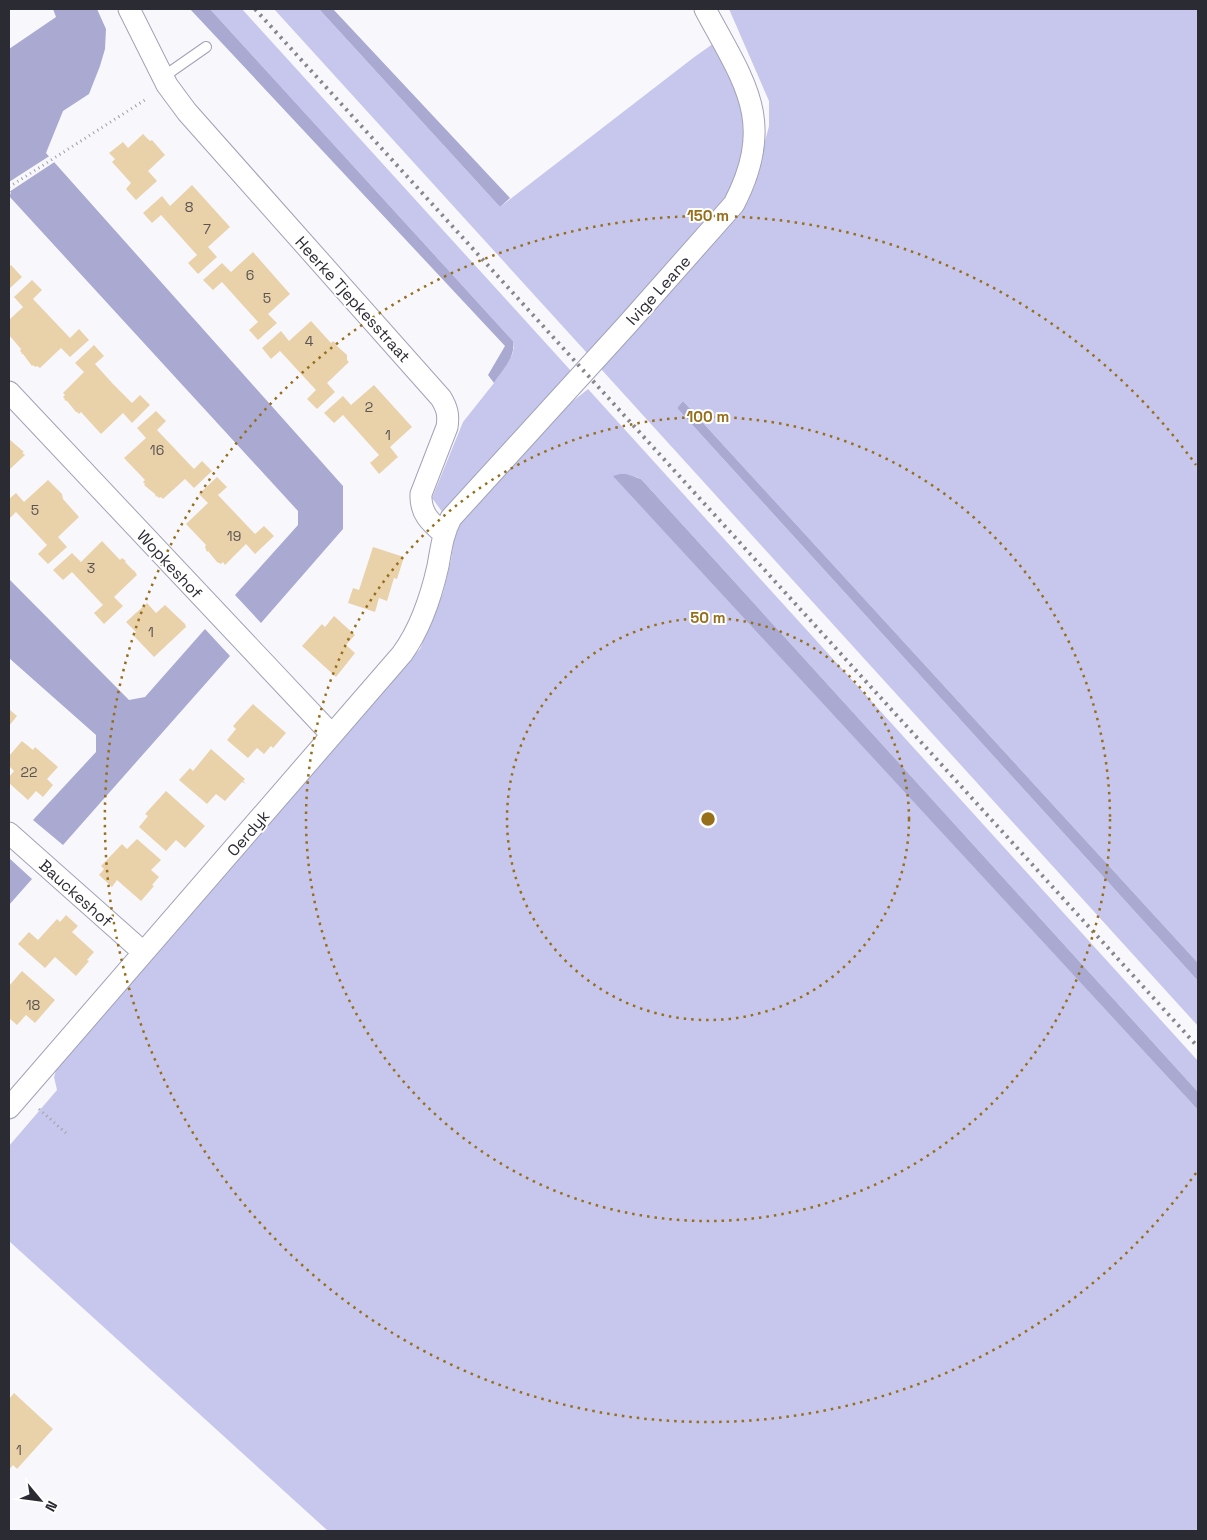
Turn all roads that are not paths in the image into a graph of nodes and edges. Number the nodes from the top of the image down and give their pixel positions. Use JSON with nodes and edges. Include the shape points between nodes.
{"nodes":[{"id":1,"x":129,"y":9,"type":"edge"},
{"id":2,"x":705,"y":9,"type":"edge"},
{"id":3,"x":206,"y":47,"type":"dead end"},
{"id":4,"x":165,"y":81,"type":"junction"},
{"id":5,"x":9,"y":392,"type":"edge"},
{"id":6,"x":444,"y":534,"type":"junction"},
{"id":7,"x":332,"y":735,"type":"junction"},
{"id":8,"x":9,"y":832,"type":"edge"},
{"id":9,"x":143,"y":952,"type":"junction"},
{"id":10,"x":15,"y":1101,"type":"edge"}],
"edges":[{"from":1,"to":4,"type":"street"},
{"from":2,"to":6,"type":"street","name":"Ivige Leane","via":[[741,75],[755,123],[754,144],[741,191],[724,217],[451,518]]},
{"from":3,"to":4,"type":"lane"},
{"from":4,"to":6,"type":"street","name":"Heerke Tjepkesstraat","via":[[187,112],[441,398],[449,418],[420,503],[430,522]]},
{"from":5,"to":7,"type":"street","name":"Wopkeshof"},
{"from":6,"to":7,"type":"street","name":"Oerdyk","via":[[430,596],[411,641]]},
{"from":7,"to":9,"type":"street","name":"Oerdyk"},
{"from":8,"to":9,"type":"street","name":"Bauckeshof"},
{"from":9,"to":10,"type":"street","name":"Oerdyk"}]}
